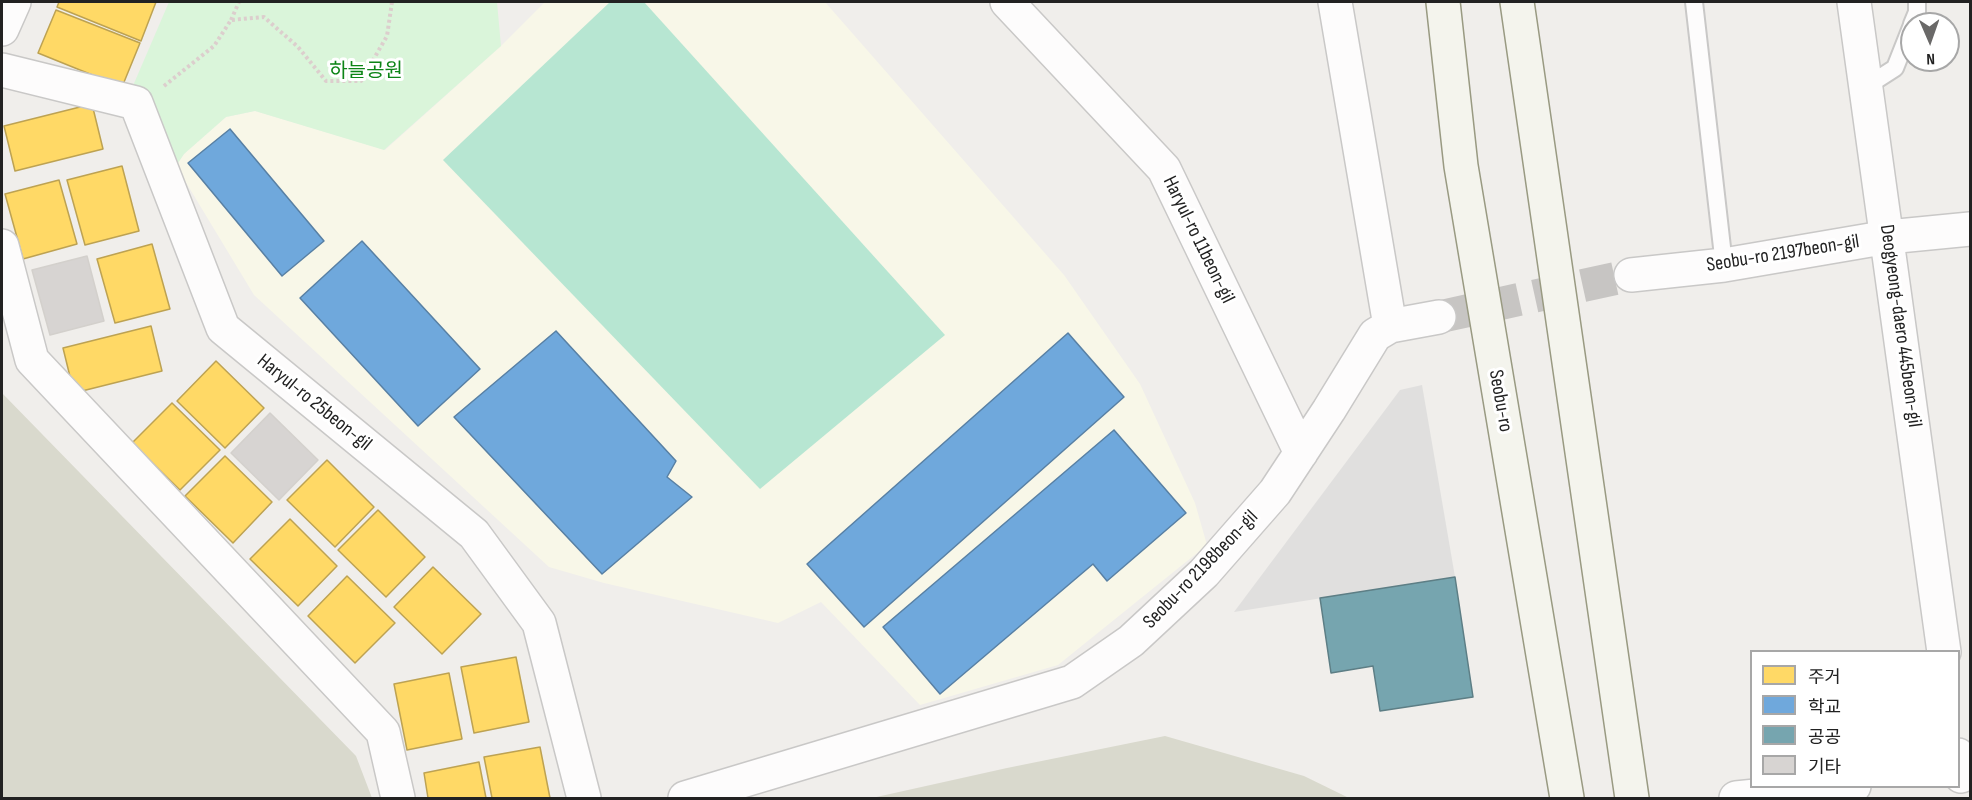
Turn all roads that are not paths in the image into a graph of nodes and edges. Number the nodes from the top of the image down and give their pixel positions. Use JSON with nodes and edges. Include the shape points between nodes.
{"nodes":[{"id":1,"x":14,"y":2,"type":"edge"},
{"id":2,"x":1007,"y":2,"type":"edge"},
{"id":3,"x":1335,"y":2,"type":"edge"},
{"id":4,"x":1443,"y":2,"type":"edge"},
{"id":5,"x":1517,"y":2,"type":"edge"},
{"id":6,"x":1694,"y":2,"type":"edge"},
{"id":7,"x":1854,"y":2,"type":"edge"},
{"id":8,"x":2,"y":29,"type":"edge"},
{"id":9,"x":1900,"y":55,"type":"edge"},
{"id":10,"x":2,"y":70,"type":"edge"},
{"id":11,"x":1867,"y":86,"type":"junction"},
{"id":12,"x":1971,"y":229,"type":"edge"},
{"id":13,"x":1888,"y":237,"type":"junction"},
{"id":14,"x":2,"y":246,"type":"edge"},
{"id":15,"x":1724,"y":265,"type":"junction"},
{"id":16,"x":1631,"y":275,"type":"tunnel mouth"},
{"id":17,"x":1439,"y":317,"type":"tunnel mouth"},
{"id":18,"x":1390,"y":326,"type":"junction"},
{"id":19,"x":1301,"y":453,"type":"junction"},
{"id":20,"x":1944,"y":650,"type":"edge"},
{"id":21,"x":1834,"y":788,"type":"edge"},
{"id":22,"x":398,"y":798,"type":"edge"},
{"id":23,"x":584,"y":798,"type":"edge"},
{"id":24,"x":685,"y":798,"type":"edge"},
{"id":25,"x":1567,"y":798,"type":"edge"},
{"id":26,"x":1632,"y":798,"type":"edge"},
{"id":27,"x":1736,"y":798,"type":"edge"}],
"edges":[{"from":1,"to":8,"type":"street"},
{"from":2,"to":19,"type":"street","name":"Haryul-ro 11beon-gil","via":[[1164,169]]},
{"from":3,"to":18,"type":"street"},
{"from":4,"to":25,"type":"main road","name":"Seobu-ro","via":[[1461,166]]},
{"from":5,"to":26,"type":"main road"},
{"from":6,"to":15,"type":"lane"},
{"from":7,"to":11,"type":"street","name":"Deogyeong-daero 445beon-gil"},
{"from":9,"to":11,"type":"lane","via":[[1895,68]]},
{"from":10,"to":23,"type":"street","name":"Haryul-ro 25beon-gil","via":[[136,103],[223,328],[474,534],[539,623]]},
{"from":11,"to":13,"type":"street","name":"Deogyeong-daero 445beon-gil"},
{"from":12,"to":13,"type":"street","name":"Seobu-ro 2197beon-gil"},
{"from":13,"to":15,"type":"street","name":"Seobu-ro 2197beon-gil"},
{"from":13,"to":20,"type":"street","name":"Deogyeong-daero 445beon-gil"},
{"from":14,"to":22,"type":"street","via":[[32,360],[383,732]]},
{"from":15,"to":16,"type":"street","name":"Seobu-ro 2197beon-gil"},
{"from":17,"to":18,"type":"street"},
{"from":18,"to":19,"type":"street","name":"Seobu-ro 2198beon-gil","via":[[1375,335]]},
{"from":19,"to":24,"type":"street","name":"Seobu-ro 2198beon-gil","via":[[1275,492],[1204,573],[1131,641],[1072,682]]},
{"from":21,"to":27,"type":"street"}]}
